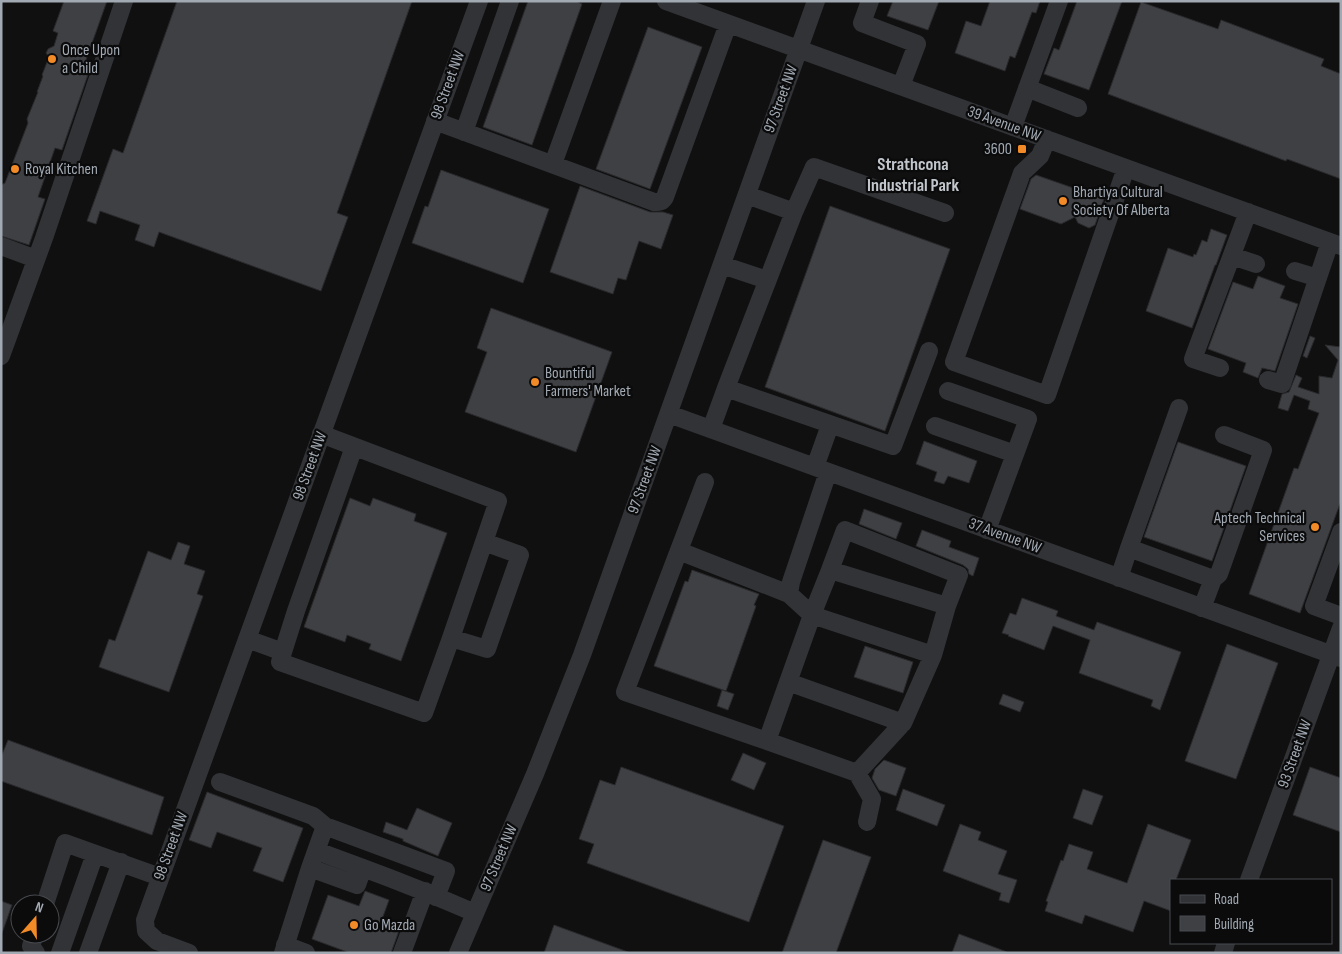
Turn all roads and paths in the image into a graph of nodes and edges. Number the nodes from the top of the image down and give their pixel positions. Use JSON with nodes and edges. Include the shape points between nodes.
{"nodes":[{"id":1,"x":124,"y":1,"type":"edge"},
{"id":2,"x":479,"y":1,"type":"edge"},
{"id":3,"x":510,"y":1,"type":"edge"},
{"id":4,"x":612,"y":1,"type":"edge"},
{"id":5,"x":666,"y":1,"type":"edge"},
{"id":6,"x":816,"y":1,"type":"edge"},
{"id":7,"x":870,"y":1,"type":"edge"},
{"id":8,"x":1059,"y":1,"type":"edge"},
{"id":9,"x":728,"y":24,"type":"junction"},
{"id":10,"x":799,"y":49,"type":"junction"},
{"id":11,"x":901,"y":86,"type":"junction"},
{"id":12,"x":1027,"y":88,"type":"junction"},
{"id":13,"x":1078,"y":108,"type":"dead end"},
{"id":14,"x":435,"y":121,"type":"junction"},
{"id":15,"x":1013,"y":127,"type":"junction"},
{"id":16,"x":464,"y":132,"type":"junction"},
{"id":17,"x":1047,"y":139,"type":"junction"},
{"id":18,"x":553,"y":164,"type":"junction"},
{"id":19,"x":1126,"y":168,"type":"junction"},
{"id":20,"x":747,"y":195,"type":"junction"},
{"id":21,"x":794,"y":212,"type":"junction"},
{"id":22,"x":946,"y":212,"type":"dead end"},
{"id":23,"x":1248,"y":212,"type":"junction"},
{"id":24,"x":1336,"y":244,"type":"edge"},
{"id":25,"x":1,"y":246,"type":"edge"},
{"id":26,"x":1232,"y":256,"type":"junction"},
{"id":27,"x":36,"y":258,"type":"junction"},
{"id":28,"x":1256,"y":264,"type":"dead end"},
{"id":29,"x":722,"y":265,"type":"junction"},
{"id":30,"x":1295,"y":271,"type":"dead end"},
{"id":31,"x":1318,"y":278,"type":"junction"},
{"id":32,"x":767,"y":280,"type":"junction"},
{"id":33,"x":929,"y":351,"type":"dead end"},
{"id":34,"x":1,"y":356,"type":"edge"},
{"id":35,"x":1220,"y":368,"type":"dead end"},
{"id":36,"x":1268,"y":380,"type":"dead end"},
{"id":37,"x":726,"y":388,"type":"junction"},
{"id":38,"x":948,"y":391,"type":"dead end"},
{"id":39,"x":1179,"y":408,"type":"dead end"},
{"id":40,"x":669,"y":414,"type":"junction"},
{"id":41,"x":830,"y":425,"type":"junction"},
{"id":42,"x":935,"y":426,"type":"dead end"},
{"id":43,"x":711,"y":429,"type":"junction"},
{"id":44,"x":322,"y":434,"type":"junction"},
{"id":45,"x":1224,"y":435,"type":"dead end"},
{"id":46,"x":354,"y":447,"type":"junction"},
{"id":47,"x":1015,"y":454,"type":"junction"},
{"id":48,"x":822,"y":470,"type":"junction"},
{"id":49,"x":705,"y":482,"type":"dead end"},
{"id":50,"x":987,"y":530,"type":"junction"},
{"id":51,"x":1341,"y":532,"type":"edge"},
{"id":52,"x":484,"y":542,"type":"junction"},
{"id":53,"x":1128,"y":548,"type":"junction"},
{"id":54,"x":679,"y":551,"type":"junction"},
{"id":55,"x":830,"y":570,"type":"junction"},
{"id":56,"x":1120,"y":578,"type":"junction"},
{"id":57,"x":1213,"y":579,"type":"junction"},
{"id":58,"x":789,"y":594,"type":"junction"},
{"id":59,"x":947,"y":606,"type":"junction"},
{"id":60,"x":1202,"y":608,"type":"junction"},
{"id":61,"x":812,"y":615,"type":"junction"},
{"id":62,"x":1341,"y":616,"type":"edge"},
{"id":63,"x":1341,"y":628,"type":"edge"},
{"id":64,"x":451,"y":638,"type":"junction"},
{"id":65,"x":247,"y":639,"type":"junction"},
{"id":66,"x":283,"y":652,"type":"junction"},
{"id":67,"x":933,"y":656,"type":"junction"},
{"id":68,"x":1336,"y":657,"type":"edge"},
{"id":69,"x":788,"y":682,"type":"junction"},
{"id":70,"x":903,"y":723,"type":"junction"},
{"id":71,"x":766,"y":741,"type":"junction"},
{"id":72,"x":857,"y":773,"type":"junction"},
{"id":73,"x":220,"y":782,"type":"dead end"},
{"id":74,"x":867,"y":822,"type":"dead end"},
{"id":75,"x":325,"y":826,"type":"junction"},
{"id":76,"x":316,"y":850,"type":"junction"},
{"id":77,"x":95,"y":854,"type":"junction"},
{"id":78,"x":121,"y":862,"type":"junction"},
{"id":79,"x":310,"y":868,"type":"junction"},
{"id":80,"x":363,"y":868,"type":"junction"},
{"id":81,"x":160,"y":877,"type":"junction"},
{"id":82,"x":1249,"y":879,"type":"edge"},
{"id":83,"x":48,"y":894,"type":"edge"},
{"id":84,"x":431,"y":894,"type":"junction"},
{"id":85,"x":475,"y":913,"type":"junction"},
{"id":86,"x":284,"y":949,"type":"edge"},
{"id":87,"x":60,"y":953,"type":"edge"},
{"id":88,"x":88,"y":953,"type":"edge"},
{"id":89,"x":189,"y":953,"type":"edge"},
{"id":90,"x":306,"y":953,"type":"edge"},
{"id":91,"x":402,"y":953,"type":"edge"},
{"id":92,"x":458,"y":953,"type":"edge"}],
"edges":[{"from":1,"to":27,"type":"street"},
{"from":2,"to":14,"type":"street","name":"98 Street NW"},
{"from":3,"to":16,"type":"street"},
{"from":4,"to":18,"type":"street"},
{"from":5,"to":9,"type":"street","name":"39 Avenue NW"},
{"from":6,"to":10,"type":"street","name":"97 Street NW"},
{"from":7,"to":11,"type":"street","via":[[862,23],[917,44]]},
{"from":8,"to":12,"type":"street"},
{"from":9,"to":10,"type":"street","name":"39 Avenue NW"},
{"from":9,"to":18,"type":"street","via":[[663,200],[654,202]]},
{"from":10,"to":11,"type":"street","name":"39 Avenue NW"},
{"from":10,"to":20,"type":"street","name":"97 Street NW"},
{"from":11,"to":15,"type":"street","name":"39 Avenue NW"},
{"from":12,"to":13,"type":"street"},
{"from":12,"to":15,"type":"street"},
{"from":14,"to":16,"type":"street"},
{"from":14,"to":44,"type":"street","name":"98 Street NW"},
{"from":15,"to":17,"type":"street","name":"39 Avenue NW"},
{"from":16,"to":18,"type":"street"},
{"from":17,"to":19,"type":"street","name":"39 Avenue NW"},
{"from":17,"to":19,"type":"street","via":[[1040,156],[1022,173],[954,362],[1047,395]]},
{"from":19,"to":23,"type":"street","name":"39 Avenue NW"},
{"from":20,"to":21,"type":"street"},
{"from":20,"to":29,"type":"street","name":"97 Street NW"},
{"from":21,"to":22,"type":"street","via":[[814,167]]},
{"from":21,"to":32,"type":"street"},
{"from":23,"to":24,"type":"street","name":"39 Avenue NW"},
{"from":23,"to":26,"type":"street"},
{"from":24,"to":31,"type":"street"},
{"from":25,"to":27,"type":"street"},
{"from":26,"to":28,"type":"street"},
{"from":26,"to":35,"type":"street","via":[[1193,359]]},
{"from":27,"to":34,"type":"street"},
{"from":29,"to":32,"type":"street"},
{"from":29,"to":40,"type":"street","name":"97 Street NW"},
{"from":30,"to":31,"type":"street"},
{"from":31,"to":36,"type":"street","via":[[1282,384]]},
{"from":32,"to":37,"type":"street"},
{"from":33,"to":41,"type":"street","via":[[893,446]]},
{"from":37,"to":41,"type":"street"},
{"from":37,"to":43,"type":"street"},
{"from":38,"to":47,"type":"street","via":[[1028,420]]},
{"from":39,"to":53,"type":"street"},
{"from":40,"to":43,"type":"street","name":"37 Avenue NW"},
{"from":40,"to":85,"type":"street","name":"97 Street NW","via":[[582,655]]},
{"from":41,"to":48,"type":"street"},
{"from":42,"to":47,"type":"street"},
{"from":43,"to":48,"type":"street","name":"37 Avenue NW"},
{"from":44,"to":46,"type":"street"},
{"from":44,"to":65,"type":"street","name":"98 Street NW"},
{"from":45,"to":57,"type":"street","via":[[1263,450],[1219,574]]},
{"from":46,"to":52,"type":"street","via":[[498,501]]},
{"from":46,"to":66,"type":"street"},
{"from":47,"to":50,"type":"street"},
{"from":48,"to":50,"type":"street","name":"37 Avenue NW"},
{"from":48,"to":58,"type":"street"},
{"from":49,"to":54,"type":"street"},
{"from":50,"to":56,"type":"street","name":"37 Avenue NW"},
{"from":51,"to":62,"type":"street","via":[[1314,606]]},
{"from":52,"to":64,"type":"street"},
{"from":52,"to":64,"type":"street","via":[[520,555],[487,649]]},
{"from":53,"to":56,"type":"street"},
{"from":53,"to":57,"type":"street"},
{"from":54,"to":58,"type":"street"},
{"from":54,"to":71,"type":"street","via":[[625,692]]},
{"from":55,"to":59,"type":"street"},
{"from":55,"to":59,"type":"street","via":[[845,530],[959,575]]},
{"from":55,"to":61,"type":"street"},
{"from":56,"to":60,"type":"street","name":"37 Avenue NW"},
{"from":57,"to":60,"type":"street"},
{"from":58,"to":61,"type":"street"},
{"from":59,"to":67,"type":"street"},
{"from":60,"to":68,"type":"street","name":"37 Avenue NW"},
{"from":61,"to":67,"type":"street"},
{"from":61,"to":69,"type":"street"},
{"from":63,"to":68,"type":"street","name":"93 Street NW"},
{"from":64,"to":66,"type":"street","via":[[424,713],[280,662]]},
{"from":65,"to":66,"type":"street"},
{"from":65,"to":81,"type":"street","name":"98 Street NW"},
{"from":67,"to":70,"type":"street"},
{"from":68,"to":82,"type":"street","name":"93 Street NW"},
{"from":69,"to":70,"type":"street"},
{"from":69,"to":71,"type":"street"},
{"from":70,"to":72,"type":"street"},
{"from":71,"to":72,"type":"street"},
{"from":72,"to":74,"type":"street","via":[[872,799]]},
{"from":73,"to":75,"type":"street","via":[[313,816]]},
{"from":75,"to":76,"type":"street"},
{"from":75,"to":84,"type":"street","via":[[446,871]]},
{"from":76,"to":79,"type":"street"},
{"from":76,"to":80,"type":"street"},
{"from":77,"to":78,"type":"street"},
{"from":77,"to":83,"type":"street","via":[[65,843]]},
{"from":77,"to":87,"type":"street"},
{"from":78,"to":81,"type":"street"},
{"from":78,"to":88,"type":"street"},
{"from":79,"to":80,"type":"street","via":[[357,885]]},
{"from":79,"to":86,"type":"street"},
{"from":80,"to":84,"type":"street"},
{"from":81,"to":89,"type":"street","name":"98 Street NW","via":[[145,920],[146,931],[158,941]]},
{"from":84,"to":85,"type":"street"},
{"from":84,"to":91,"type":"street"},
{"from":85,"to":92,"type":"street","name":"97 Street NW"},
{"from":86,"to":90,"type":"street"}]}
